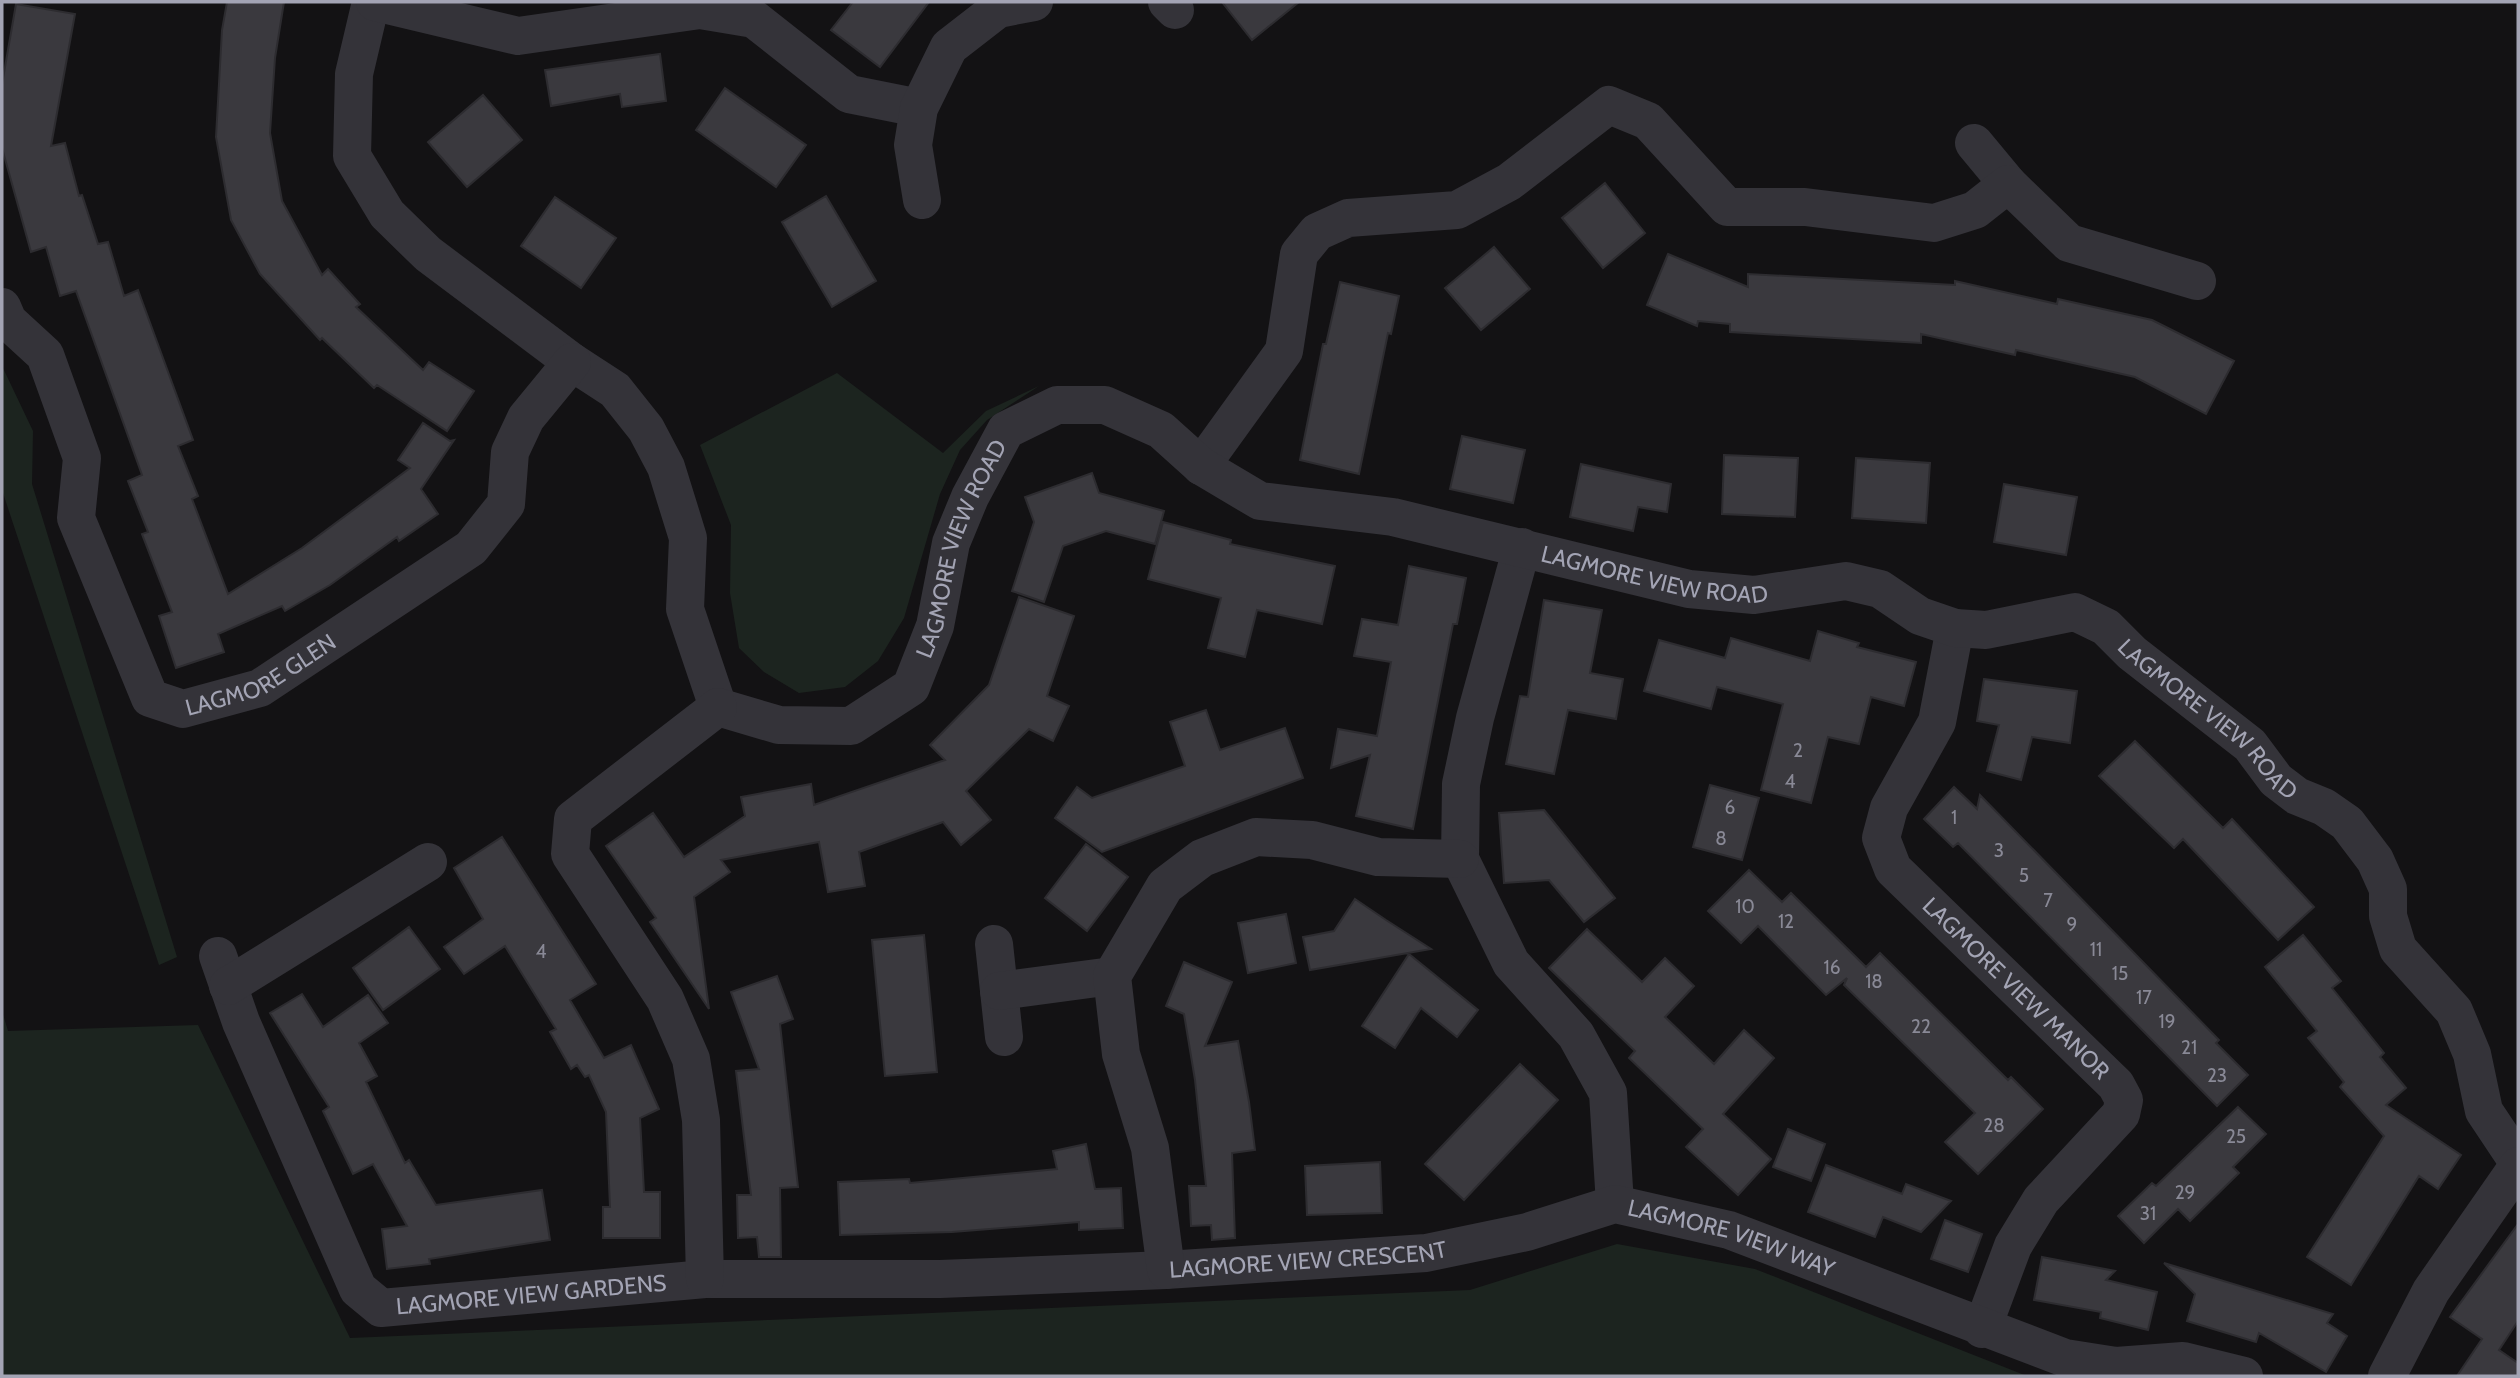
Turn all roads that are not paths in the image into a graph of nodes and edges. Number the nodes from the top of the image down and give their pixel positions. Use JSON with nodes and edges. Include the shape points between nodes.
{"nodes":[{"id":1,"x":373,"y":2,"type":"edge"},
{"id":2,"x":1034,"y":2,"type":"edge"},
{"id":3,"x":919,"y":108,"type":"junction"},
{"id":4,"x":1974,"y":143,"type":"dead end"},
{"id":5,"x":2008,"y":184,"type":"junction"},
{"id":6,"x":922,"y":200,"type":"dead end"},
{"id":7,"x":2197,"y":281,"type":"dead end"},
{"id":8,"x":2,"y":307,"type":"edge"},
{"id":9,"x":572,"y":362,"type":"junction"},
{"id":10,"x":1201,"y":466,"type":"junction"},
{"id":11,"x":1522,"y":547,"type":"junction"},
{"id":12,"x":1955,"y":628,"type":"junction"},
{"id":13,"x":718,"y":707,"type":"junction"},
{"id":14,"x":1460,"y":859,"type":"junction"},
{"id":15,"x":428,"y":862,"type":"dead end"},
{"id":16,"x":994,"y":944,"type":"dead end"},
{"id":17,"x":1112,"y":976,"type":"junction"},
{"id":18,"x":999,"y":991,"type":"junction"},
{"id":19,"x":1004,"y":1037,"type":"dead end"},
{"id":20,"x":2518,"y":1164,"type":"edge"},
{"id":21,"x":1615,"y":1204,"type":"junction"},
{"id":22,"x":1166,"y":1269,"type":"junction"},
{"id":23,"x":705,"y":1279,"type":"junction"},
{"id":24,"x":1982,"y":1329,"type":"junction"},
{"id":25,"x":2244,"y":1376,"type":"edge"},
{"id":26,"x":2387,"y":1376,"type":"edge"}],
"edges":[{"from":1,"to":3,"type":"street","via":[[518,36],[699,10],[754,19],[849,94]]},
{"from":1,"to":9,"type":"street","via":[[354,74],[352,156],[387,214],[428,254]]},
{"from":2,"to":3,"type":"street","via":[[998,9],[949,47]]},
{"from":3,"to":6,"type":"street","via":[[913,145]]},
{"from":4,"to":5,"type":"street"},
{"from":5,"to":7,"type":"street","via":[[2068,243]]},
{"from":5,"to":10,"type":"street","via":[[1975,210],[1934,223],[1805,207],[1727,207],[1648,121],[1609,105],[1509,182],[1457,210],[1348,218],[1317,232],[1299,254],[1284,351]]},
{"from":8,"to":9,"type":"street","name":"LAGMORE GLEN","via":[[8,321],[45,355],[82,458],[76,517],[150,698],[183,709],[260,688],[471,548],[506,504],[510,452],[526,418]]},
{"from":9,"to":13,"type":"street","via":[[615,390],[646,429],[666,467],[688,538],[685,609]]},
{"from":10,"to":11,"type":"street","name":"LAGMORE VIEW ROAD","via":[[1260,501],[1393,517]]},
{"from":10,"to":13,"type":"street","name":"LAGMORE VIEW ROAD","via":[[1161,430],[1105,405],[1057,405],[1006,430],[951,543],[935,626],[911,687],[851,726],[779,725]]},
{"from":11,"to":12,"type":"street","name":"LAGMORE VIEW ROAD","via":[[1689,589],[1754,595],[1846,582],[1880,589],[1920,616]]},
{"from":11,"to":14,"type":"street","name":"LAGMORE VIEW WAY","via":[[1461,784]]},
{"from":12,"to":20,"type":"street","name":"LAGMORE VIEW ROAD","via":[[1986,630],[2075,612],[2106,627],[2132,653],[2250,745],[2276,780],[2347,823],[2375,860],[2388,889],[2388,916],[2398,949],[2454,1011],[2472,1054],[2484,1111]]},
{"from":12,"to":24,"type":"street","name":"LAGMORE VIEW MANOR","via":[[1937,722],[1889,808],[1881,838],[1893,869],[2116,1085],[2124,1100],[2121,1114],[2036,1207],[2013,1247]]},
{"from":13,"to":23,"type":"street","via":[[573,819],[570,854],[665,999],[691,1059],[701,1120]]},
{"from":14,"to":17,"type":"street","via":[[1378,857],[1312,840],[1256,836],[1202,858],[1165,886]]},
{"from":14,"to":21,"type":"street","name":"LAGMORE VIEW WAY","via":[[1511,963],[1576,1035],[1608,1093]]},
{"from":15,"to":23,"type":"street","name":"LAGMORE VIEW GARDENS","via":[[223,971],[358,1289],[381,1308]]},
{"from":16,"to":18,"type":"street"},
{"from":17,"to":18,"type":"street"},
{"from":17,"to":22,"type":"street","name":"LAGMORE VIEW CRESCENT","via":[[1121,1054],[1150,1148]]},
{"from":18,"to":19,"type":"street"},
{"from":20,"to":26,"type":"street","via":[[2431,1291]]},
{"from":21,"to":22,"type":"street","name":"LAGMORE VIEW CRESCENT","via":[[1527,1232],[1426,1253]]},
{"from":21,"to":24,"type":"street","name":"LAGMORE VIEW WAY","via":[[1729,1230]]},
{"from":22,"to":23,"type":"street","name":"LAGMORE VIEW GARDENS","via":[[940,1279]]},
{"from":24,"to":25,"type":"street","name":"LAGMORE VIEW WAY","via":[[2065,1358],[2116,1366],[2183,1361]]}]}
